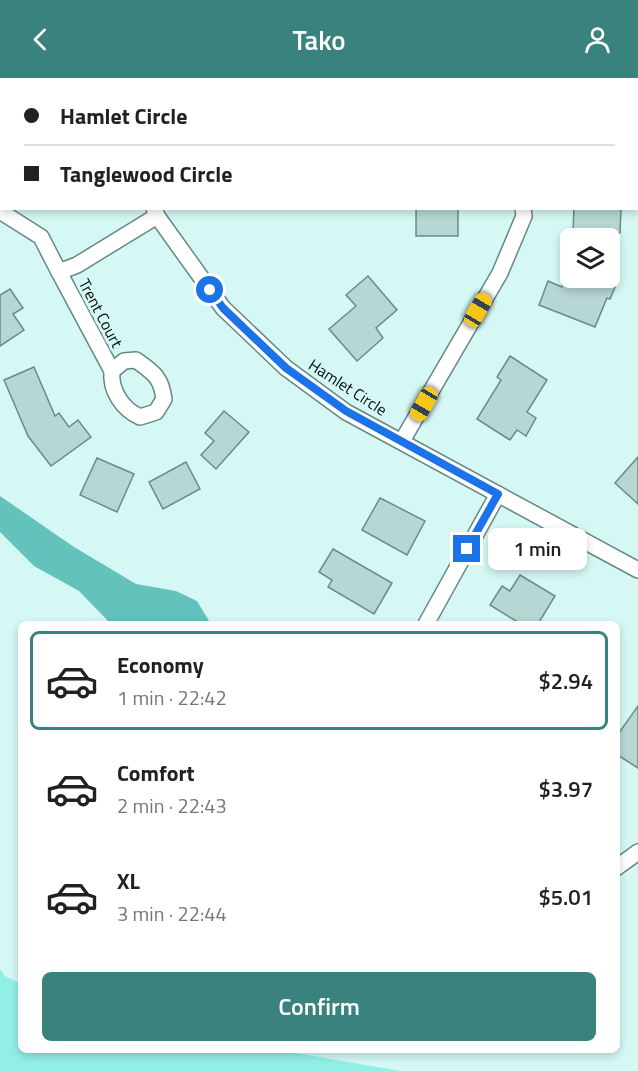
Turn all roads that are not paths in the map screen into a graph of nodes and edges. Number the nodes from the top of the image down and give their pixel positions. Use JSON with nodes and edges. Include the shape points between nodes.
{"nodes":[{"id":1,"x":523,"y":210,"type":"edge"},
{"id":2,"x":0,"y":211,"type":"edge"},
{"id":3,"x":156,"y":212,"type":"edge"},
{"id":4,"x":58,"y":272,"type":"junction"},
{"id":5,"x":112,"y":371,"type":"dead end"},
{"id":6,"x":402,"y":441,"type":"junction"},
{"id":7,"x":498,"y":494,"type":"junction"},
{"id":8,"x":638,"y":570,"type":"edge"},
{"id":9,"x":428,"y":621,"type":"edge"},
{"id":10,"x":638,"y":852,"type":"edge"},
{"id":11,"x":620,"y":865,"type":"edge"}],
"edges":[{"from":1,"to":6,"type":"street","via":[[500,273]]},
{"from":2,"to":4,"type":"street","name":"Trent Court","via":[[41,237]]},
{"from":3,"to":4,"type":"street","via":[[77,265]]},
{"from":3,"to":6,"type":"street","name":"Hamlet Circle","via":[[223,308],[286,368],[346,411]]},
{"from":4,"to":5,"type":"street","name":"Trent Court"},
{"from":6,"to":7,"type":"street","name":"Hamlet Circle"},
{"from":7,"to":8,"type":"street","name":"Hamlet Circle"},
{"from":7,"to":9,"type":"street"},
{"from":10,"to":11,"type":"street"}]}
